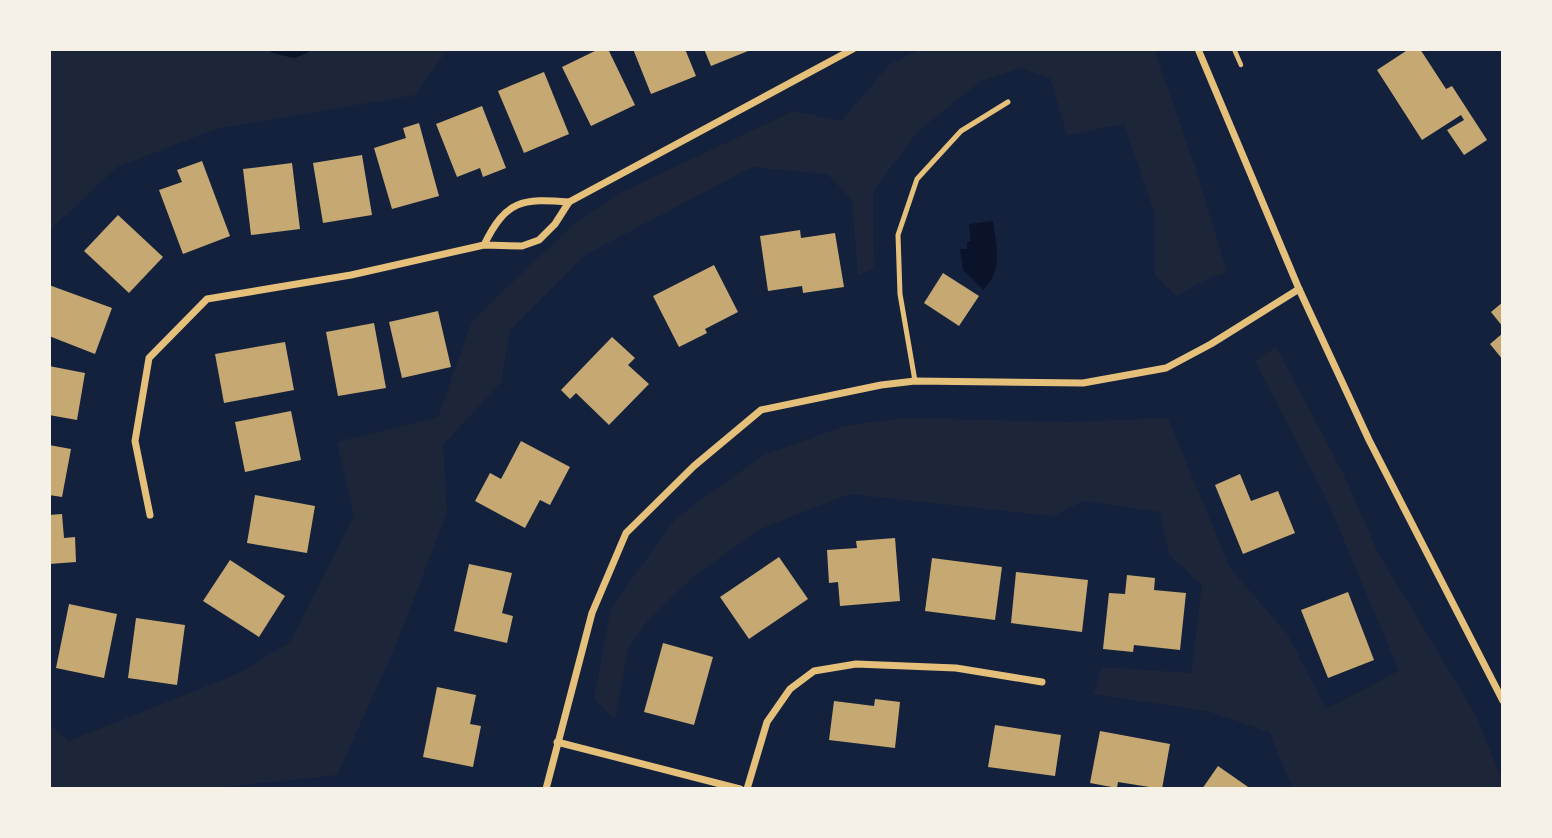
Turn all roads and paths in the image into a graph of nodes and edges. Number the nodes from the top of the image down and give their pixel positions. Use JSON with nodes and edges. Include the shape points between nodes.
{"nodes":[{"id":1,"x":853,"y":49,"type":"edge"},
{"id":2,"x":1198,"y":49,"type":"edge"},
{"id":3,"x":1234,"y":49,"type":"edge"},
{"id":4,"x":1241,"y":65,"type":"dead end"},
{"id":5,"x":1008,"y":102,"type":"dead end"},
{"id":6,"x":569,"y":202,"type":"junction"},
{"id":7,"x":484,"y":245,"type":"junction"},
{"id":8,"x":1299,"y":289,"type":"junction"},
{"id":9,"x":915,"y":382,"type":"junction"},
{"id":10,"x":150,"y":515,"type":"dead end"},
{"id":11,"x":1042,"y":682,"type":"dead end"},
{"id":12,"x":1503,"y":701,"type":"edge"},
{"id":13,"x":557,"y":742,"type":"junction"},
{"id":14,"x":546,"y":789,"type":"edge"},
{"id":15,"x":740,"y":789,"type":"edge"},
{"id":16,"x":747,"y":789,"type":"edge"}],
"edges":[{"from":1,"to":6,"type":"street"},
{"from":2,"to":8,"type":"street"},
{"from":3,"to":4,"type":"path"},
{"from":5,"to":9,"type":"lane","via":[[961,131],[917,179],[898,236],[900,294]]},
{"from":6,"to":7,"type":"street","via":[[540,240],[522,246]]},
{"from":6,"to":7,"type":"street","via":[[521,202],[493,227]]},
{"from":7,"to":10,"type":"street","via":[[351,275],[207,299],[149,358],[135,440]]},
{"from":8,"to":9,"type":"street","via":[[1166,368],[1083,383]]},
{"from":8,"to":12,"type":"street","via":[[1382,468]]},
{"from":9,"to":13,"type":"street","via":[[761,410],[694,466],[626,533],[592,613]]},
{"from":11,"to":16,"type":"street","via":[[956,668],[856,664],[814,671],[790,689],[767,722]]},
{"from":13,"to":14,"type":"street"},
{"from":13,"to":15,"type":"street"}]}
